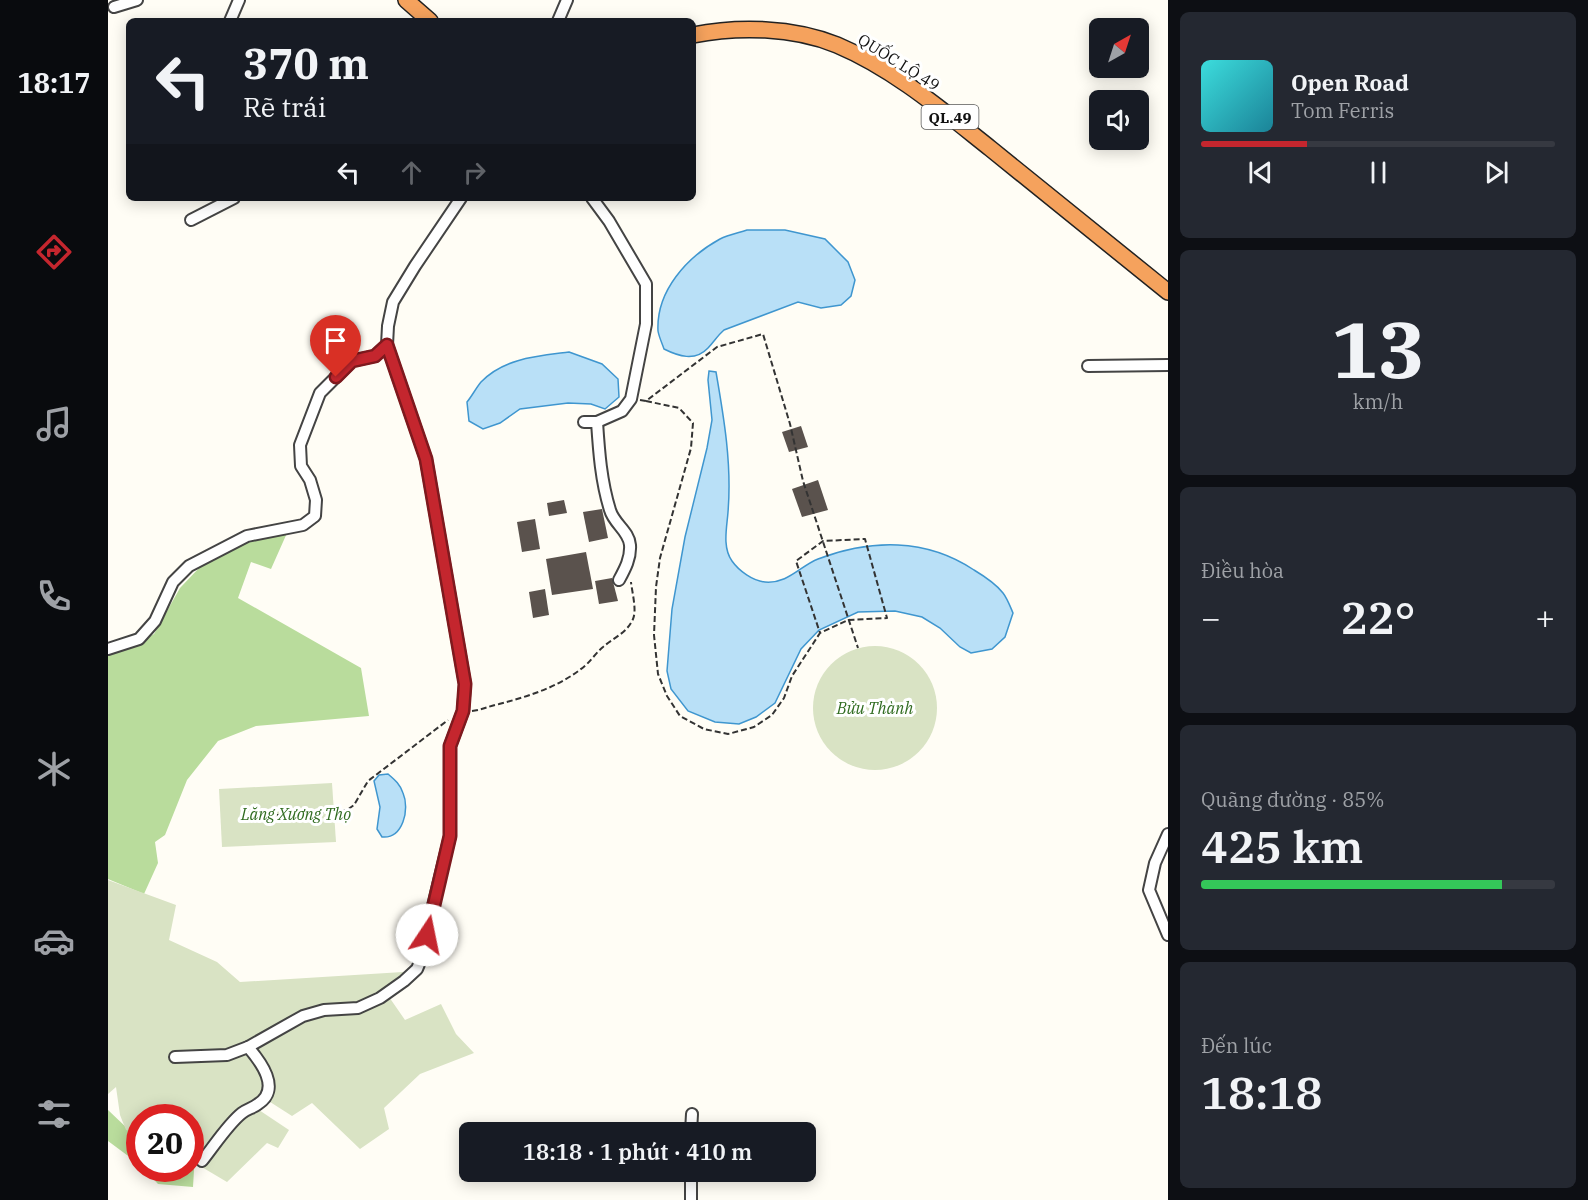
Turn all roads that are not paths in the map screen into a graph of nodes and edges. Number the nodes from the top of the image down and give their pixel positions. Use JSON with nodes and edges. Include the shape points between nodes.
{"nodes":[{"id":1,"x":137,"y":0,"type":"edge"},
{"id":2,"x":239,"y":0,"type":"edge"},
{"id":3,"x":406,"y":0,"type":"edge"},
{"id":4,"x":567,"y":0,"type":"edge"},
{"id":5,"x":114,"y":7,"type":"dead end"},
{"id":6,"x":231,"y":18,"type":"edge"},
{"id":7,"x":427,"y":18,"type":"edge"},
{"id":8,"x":559,"y":18,"type":"edge"},
{"id":9,"x":696,"y":35,"type":"edge"},
{"id":10,"x":228,"y":201,"type":"edge"},
{"id":11,"x":459,"y":201,"type":"edge"},
{"id":12,"x":594,"y":201,"type":"edge"},
{"id":13,"x":192,"y":220,"type":"dead end"},
{"id":14,"x":1168,"y":292,"type":"edge"},
{"id":15,"x":387,"y":345,"type":"junction"},
{"id":16,"x":1168,"y":365,"type":"edge"},
{"id":17,"x":1088,"y":366,"type":"dead end"},
{"id":18,"x":584,"y":422,"type":"dead end"},
{"id":19,"x":597,"y":422,"type":"junction"},
{"id":20,"x":619,"y":580,"type":"dead end"},
{"id":21,"x":108,"y":649,"type":"edge"},
{"id":22,"x":1168,"y":834,"type":"edge"},
{"id":23,"x":1168,"y":935,"type":"edge"},
{"id":24,"x":248,"y":1047,"type":"junction"},
{"id":25,"x":175,"y":1057,"type":"dead end"},
{"id":26,"x":692,"y":1113,"type":"dead end"},
{"id":27,"x":692,"y":1122,"type":"edge"},
{"id":28,"x":204,"y":1159,"type":"edge"},
{"id":29,"x":691,"y":1182,"type":"edge"},
{"id":30,"x":691,"y":1200,"type":"edge"}],
"edges":[{"from":1,"to":5,"type":"street"},
{"from":2,"to":6,"type":"street"},
{"from":3,"to":7,"type":"highway"},
{"from":4,"to":8,"type":"street"},
{"from":9,"to":14,"type":"highway","name":"QUỐC LỘ 49","number":"QL.49","via":[[741,29],[795,34],[835,44],[877,65],[936,106]]},
{"from":10,"to":13,"type":"street"},
{"from":11,"to":15,"type":"street","via":[[393,302]]},
{"from":12,"to":19,"type":"street","via":[[646,285],[646,324],[631,399],[622,411]]},
{"from":15,"to":21,"type":"street","via":[[375,356],[352,361],[320,393],[300,445],[301,466],[316,500],[315,516],[303,525],[247,536],[189,566],[172,582],[155,621],[139,639]]},
{"from":15,"to":24,"type":"street","via":[[426,459],[465,684],[463,711],[450,746],[450,836],[417,969],[358,1008],[303,1016]]},
{"from":16,"to":17,"type":"street"},
{"from":18,"to":19,"type":"street"},
{"from":19,"to":20,"type":"street","via":[[600,465],[610,510],[630,542],[627,565]]},
{"from":22,"to":23,"type":"street","via":[[1149,890]]},
{"from":24,"to":25,"type":"street","via":[[227,1055]]},
{"from":24,"to":28,"type":"street","via":[[265,1068],[266,1098],[241,1113]]},
{"from":26,"to":27,"type":"street"},
{"from":29,"to":30,"type":"street"}]}
